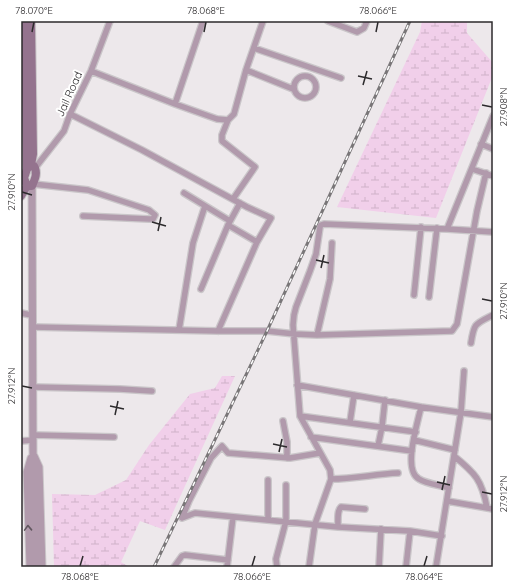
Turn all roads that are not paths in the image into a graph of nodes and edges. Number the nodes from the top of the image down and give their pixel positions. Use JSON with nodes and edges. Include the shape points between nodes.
{"nodes":[{"id":1,"x":25,"y":21,"type":"edge"},
{"id":2,"x":31,"y":21,"type":"edge"},
{"id":3,"x":110,"y":21,"type":"edge"},
{"id":4,"x":203,"y":21,"type":"edge"},
{"id":5,"x":262,"y":21,"type":"edge"},
{"id":6,"x":328,"y":21,"type":"edge"},
{"id":7,"x":367,"y":21,"type":"edge"},
{"id":8,"x":254,"y":48,"type":"junction"},
{"id":9,"x":91,"y":70,"type":"junction"},
{"id":10,"x":246,"y":70,"type":"junction"},
{"id":11,"x":341,"y":78,"type":"dead end"},
{"id":12,"x":26,"y":80,"type":"edge"},
{"id":13,"x":293,"y":89,"type":"junction"},
{"id":14,"x":175,"y":104,"type":"junction"},
{"id":15,"x":70,"y":114,"type":"junction"},
{"id":16,"x":493,"y":116,"type":"edge"},
{"id":17,"x":228,"y":120,"type":"junction"},
{"id":18,"x":481,"y":144,"type":"junction"},
{"id":19,"x":493,"y":149,"type":"edge"},
{"id":20,"x":31,"y":168,"type":"junction"},
{"id":21,"x":472,"y":169,"type":"junction"},
{"id":22,"x":486,"y":173,"type":"junction"},
{"id":23,"x":493,"y":176,"type":"edge"},
{"id":24,"x":27,"y":184,"type":"edge"},
{"id":25,"x":184,"y":193,"type":"dead end"},
{"id":26,"x":21,"y":196,"type":"edge"},
{"id":27,"x":233,"y":199,"type":"junction"},
{"id":28,"x":240,"y":203,"type":"junction"},
{"id":29,"x":205,"y":206,"type":"junction"},
{"id":30,"x":83,"y":216,"type":"dead end"},
{"id":31,"x":229,"y":223,"type":"junction"},
{"id":32,"x":421,"y":227,"type":"junction"},
{"id":33,"x":437,"y":228,"type":"junction"},
{"id":34,"x":447,"y":229,"type":"junction"},
{"id":35,"x":474,"y":230,"type":"junction"},
{"id":36,"x":493,"y":232,"type":"edge"},
{"id":37,"x":257,"y":242,"type":"junction"},
{"id":38,"x":332,"y":243,"type":"dead end"},
{"id":39,"x":201,"y":289,"type":"dead end"},
{"id":40,"x":414,"y":296,"type":"dead end"},
{"id":41,"x":429,"y":297,"type":"dead end"},
{"id":42,"x":21,"y":313,"type":"edge"},
{"id":43,"x":31,"y":315,"type":"junction"},
{"id":44,"x":493,"y":315,"type":"edge"},
{"id":45,"x":32,"y":327,"type":"junction"},
{"id":46,"x":179,"y":330,"type":"junction"},
{"id":47,"x":218,"y":331,"type":"junction"},
{"id":48,"x":295,"y":334,"type":"junction"},
{"id":49,"x":317,"y":335,"type":"junction"},
{"id":50,"x":470,"y":343,"type":"dead end"},
{"id":51,"x":464,"y":371,"type":"dead end"},
{"id":52,"x":297,"y":385,"type":"junction"},
{"id":53,"x":32,"y":387,"type":"junction"},
{"id":54,"x":152,"y":391,"type":"dead end"},
{"id":55,"x":354,"y":395,"type":"junction"},
{"id":56,"x":385,"y":400,"type":"junction"},
{"id":57,"x":421,"y":407,"type":"junction"},
{"id":58,"x":461,"y":412,"type":"junction"},
{"id":59,"x":300,"y":416,"type":"junction"},
{"id":60,"x":493,"y":417,"type":"edge"},
{"id":61,"x":283,"y":421,"type":"dead end"},
{"id":62,"x":350,"y":422,"type":"junction"},
{"id":63,"x":382,"y":427,"type":"junction"},
{"id":64,"x":416,"y":432,"type":"junction"},
{"id":65,"x":114,"y":437,"type":"dead end"},
{"id":66,"x":312,"y":437,"type":"junction"},
{"id":67,"x":33,"y":438,"type":"junction"},
{"id":68,"x":21,"y":440,"type":"edge"},
{"id":69,"x":414,"y":440,"type":"junction"},
{"id":70,"x":378,"y":446,"type":"junction"},
{"id":71,"x":412,"y":451,"type":"junction"},
{"id":72,"x":33,"y":452,"type":"junction"},
{"id":73,"x":320,"y":453,"type":"junction"},
{"id":74,"x":454,"y":453,"type":"junction"},
{"id":75,"x":287,"y":458,"type":"junction"},
{"id":76,"x":398,"y":473,"type":"dead end"},
{"id":77,"x":331,"y":479,"type":"junction"},
{"id":78,"x":268,"y":480,"type":"dead end"},
{"id":79,"x":24,"y":482,"type":"edge"},
{"id":80,"x":286,"y":485,"type":"dead end"},
{"id":81,"x":449,"y":488,"type":"junction"},
{"id":82,"x":447,"y":501,"type":"junction"},
{"id":83,"x":487,"y":508,"type":"junction"},
{"id":84,"x":365,"y":509,"type":"dead end"},
{"id":85,"x":493,"y":509,"type":"edge"},
{"id":86,"x":233,"y":517,"type":"junction"},
{"id":87,"x":268,"y":519,"type":"junction"},
{"id":88,"x":286,"y":521,"type":"junction"},
{"id":89,"x":315,"y":524,"type":"junction"},
{"id":90,"x":338,"y":526,"type":"junction"},
{"id":91,"x":381,"y":529,"type":"junction"},
{"id":92,"x":410,"y":531,"type":"junction"},
{"id":93,"x":442,"y":536,"type":"junction"},
{"id":94,"x":228,"y":560,"type":"junction"},
{"id":95,"x":30,"y":567,"type":"edge"},
{"id":96,"x":36,"y":567,"type":"edge"},
{"id":97,"x":42,"y":567,"type":"edge"},
{"id":98,"x":174,"y":567,"type":"edge"},
{"id":99,"x":227,"y":567,"type":"edge"},
{"id":100,"x":277,"y":567,"type":"edge"},
{"id":101,"x":309,"y":567,"type":"edge"},
{"id":102,"x":380,"y":567,"type":"edge"},
{"id":103,"x":406,"y":567,"type":"edge"},
{"id":104,"x":436,"y":567,"type":"edge"}],
"edges":[{"from":1,"to":12,"type":"main road"},
{"from":2,"to":12,"type":"main road"},
{"from":3,"to":9,"type":"street","name":"Jail Road"},
{"from":4,"to":14,"type":"street"},
{"from":5,"to":8,"type":"street"},
{"from":6,"to":7,"type":"street","via":[[357,32],[364,28]]},
{"from":8,"to":10,"type":"street"},
{"from":8,"to":11,"type":"street"},
{"from":9,"to":14,"type":"street"},
{"from":9,"to":15,"type":"street","name":"Jail Road"},
{"from":10,"to":13,"type":"street"},
{"from":10,"to":17,"type":"street","via":[[234,114]]},
{"from":12,"to":20,"type":"main road","via":[[33,154]]},
{"from":13,"to":13,"type":"street","via":[[295,81],[302,75],[311,77],[316,84],[315,93],[307,98],[299,96]]},
{"from":14,"to":17,"type":"street","via":[[217,119]]},
{"from":15,"to":20,"type":"street","name":"Jail Road","via":[[64,131]]},
{"from":15,"to":27,"type":"street"},
{"from":16,"to":18,"type":"street"},
{"from":17,"to":27,"type":"street","via":[[222,141],[255,167]]},
{"from":18,"to":19,"type":"street"},
{"from":18,"to":21,"type":"street"},
{"from":20,"to":24,"type":"main road","via":[[36,175]]},
{"from":21,"to":22,"type":"street"},
{"from":21,"to":34,"type":"street"},
{"from":22,"to":23,"type":"street"},
{"from":22,"to":35,"type":"street"},
{"from":24,"to":26,"type":"main road"},
{"from":24,"to":30,"type":"street","via":[[88,190],[148,210],[155,215],[153,219]]},
{"from":24,"to":43,"type":"street"},
{"from":25,"to":29,"type":"street"},
{"from":27,"to":28,"type":"street"},
{"from":28,"to":31,"type":"street"},
{"from":28,"to":37,"type":"street","via":[[271,218]]},
{"from":29,"to":31,"type":"street"},
{"from":29,"to":46,"type":"street","via":[[193,243]]},
{"from":31,"to":37,"type":"street"},
{"from":31,"to":39,"type":"street"},
{"from":32,"to":33,"type":"street"},
{"from":32,"to":40,"type":"street"},
{"from":32,"to":48,"type":"street","via":[[321,225],[316,254],[294,315]]},
{"from":33,"to":34,"type":"street"},
{"from":33,"to":41,"type":"street"},
{"from":34,"to":35,"type":"street"},
{"from":35,"to":36,"type":"street"},
{"from":35,"to":49,"type":"street","via":[[457,324],[452,331]]},
{"from":37,"to":47,"type":"street"},
{"from":38,"to":49,"type":"street","via":[[330,279]]},
{"from":42,"to":43,"type":"street"},
{"from":43,"to":45,"type":"street"},
{"from":44,"to":50,"type":"street","via":[[475,326]]},
{"from":45,"to":46,"type":"street"},
{"from":45,"to":53,"type":"street"},
{"from":46,"to":47,"type":"street"},
{"from":47,"to":48,"type":"street"},
{"from":48,"to":49,"type":"street"},
{"from":48,"to":52,"type":"street"},
{"from":51,"to":58,"type":"street"},
{"from":52,"to":55,"type":"street"},
{"from":52,"to":59,"type":"street"},
{"from":53,"to":54,"type":"street"},
{"from":53,"to":67,"type":"street"},
{"from":55,"to":56,"type":"street"},
{"from":55,"to":62,"type":"street"},
{"from":56,"to":57,"type":"street"},
{"from":56,"to":63,"type":"street"},
{"from":57,"to":58,"type":"street"},
{"from":57,"to":64,"type":"street"},
{"from":58,"to":60,"type":"street"},
{"from":58,"to":74,"type":"street"},
{"from":59,"to":62,"type":"street"},
{"from":59,"to":66,"type":"street"},
{"from":61,"to":75,"type":"street"},
{"from":62,"to":63,"type":"street"},
{"from":63,"to":64,"type":"street"},
{"from":63,"to":70,"type":"street"},
{"from":64,"to":69,"type":"street"},
{"from":65,"to":67,"type":"street"},
{"from":66,"to":70,"type":"street"},
{"from":66,"to":73,"type":"street"},
{"from":67,"to":68,"type":"street"},
{"from":67,"to":72,"type":"street"},
{"from":69,"to":71,"type":"street"},
{"from":69,"to":74,"type":"street"},
{"from":70,"to":71,"type":"street"},
{"from":71,"to":81,"type":"street","via":[[413,474],[419,479]]},
{"from":72,"to":79,"type":"street"},
{"from":72,"to":96,"type":"street"},
{"from":72,"to":97,"type":"street","via":[[39,467]]},
{"from":73,"to":75,"type":"street"},
{"from":73,"to":77,"type":"street","via":[[330,470]]},
{"from":74,"to":81,"type":"street"},
{"from":74,"to":83,"type":"street","via":[[481,483]]},
{"from":75,"to":86,"type":"street","via":[[228,453],[222,446],[211,458],[182,518],[195,513]]},
{"from":76,"to":77,"type":"street"},
{"from":77,"to":89,"type":"street"},
{"from":78,"to":87,"type":"street"},
{"from":95,"to":79,"type":"street","one_way":true},
{"from":80,"to":88,"type":"street"},
{"from":81,"to":82,"type":"street"},
{"from":82,"to":83,"type":"street"},
{"from":82,"to":93,"type":"street"},
{"from":83,"to":85,"type":"street"},
{"from":84,"to":90,"type":"street","via":[[341,507]]},
{"from":86,"to":87,"type":"street"},
{"from":86,"to":94,"type":"street"},
{"from":87,"to":88,"type":"street"},
{"from":88,"to":89,"type":"street"},
{"from":88,"to":100,"type":"street","via":[[276,559]]},
{"from":89,"to":90,"type":"street"},
{"from":89,"to":101,"type":"street"},
{"from":90,"to":91,"type":"street"},
{"from":91,"to":92,"type":"street"},
{"from":91,"to":102,"type":"street"},
{"from":92,"to":93,"type":"street"},
{"from":92,"to":103,"type":"street"},
{"from":93,"to":104,"type":"street"},
{"from":94,"to":98,"type":"street","via":[[185,555],[179,558]]},
{"from":94,"to":99,"type":"street"}]}
